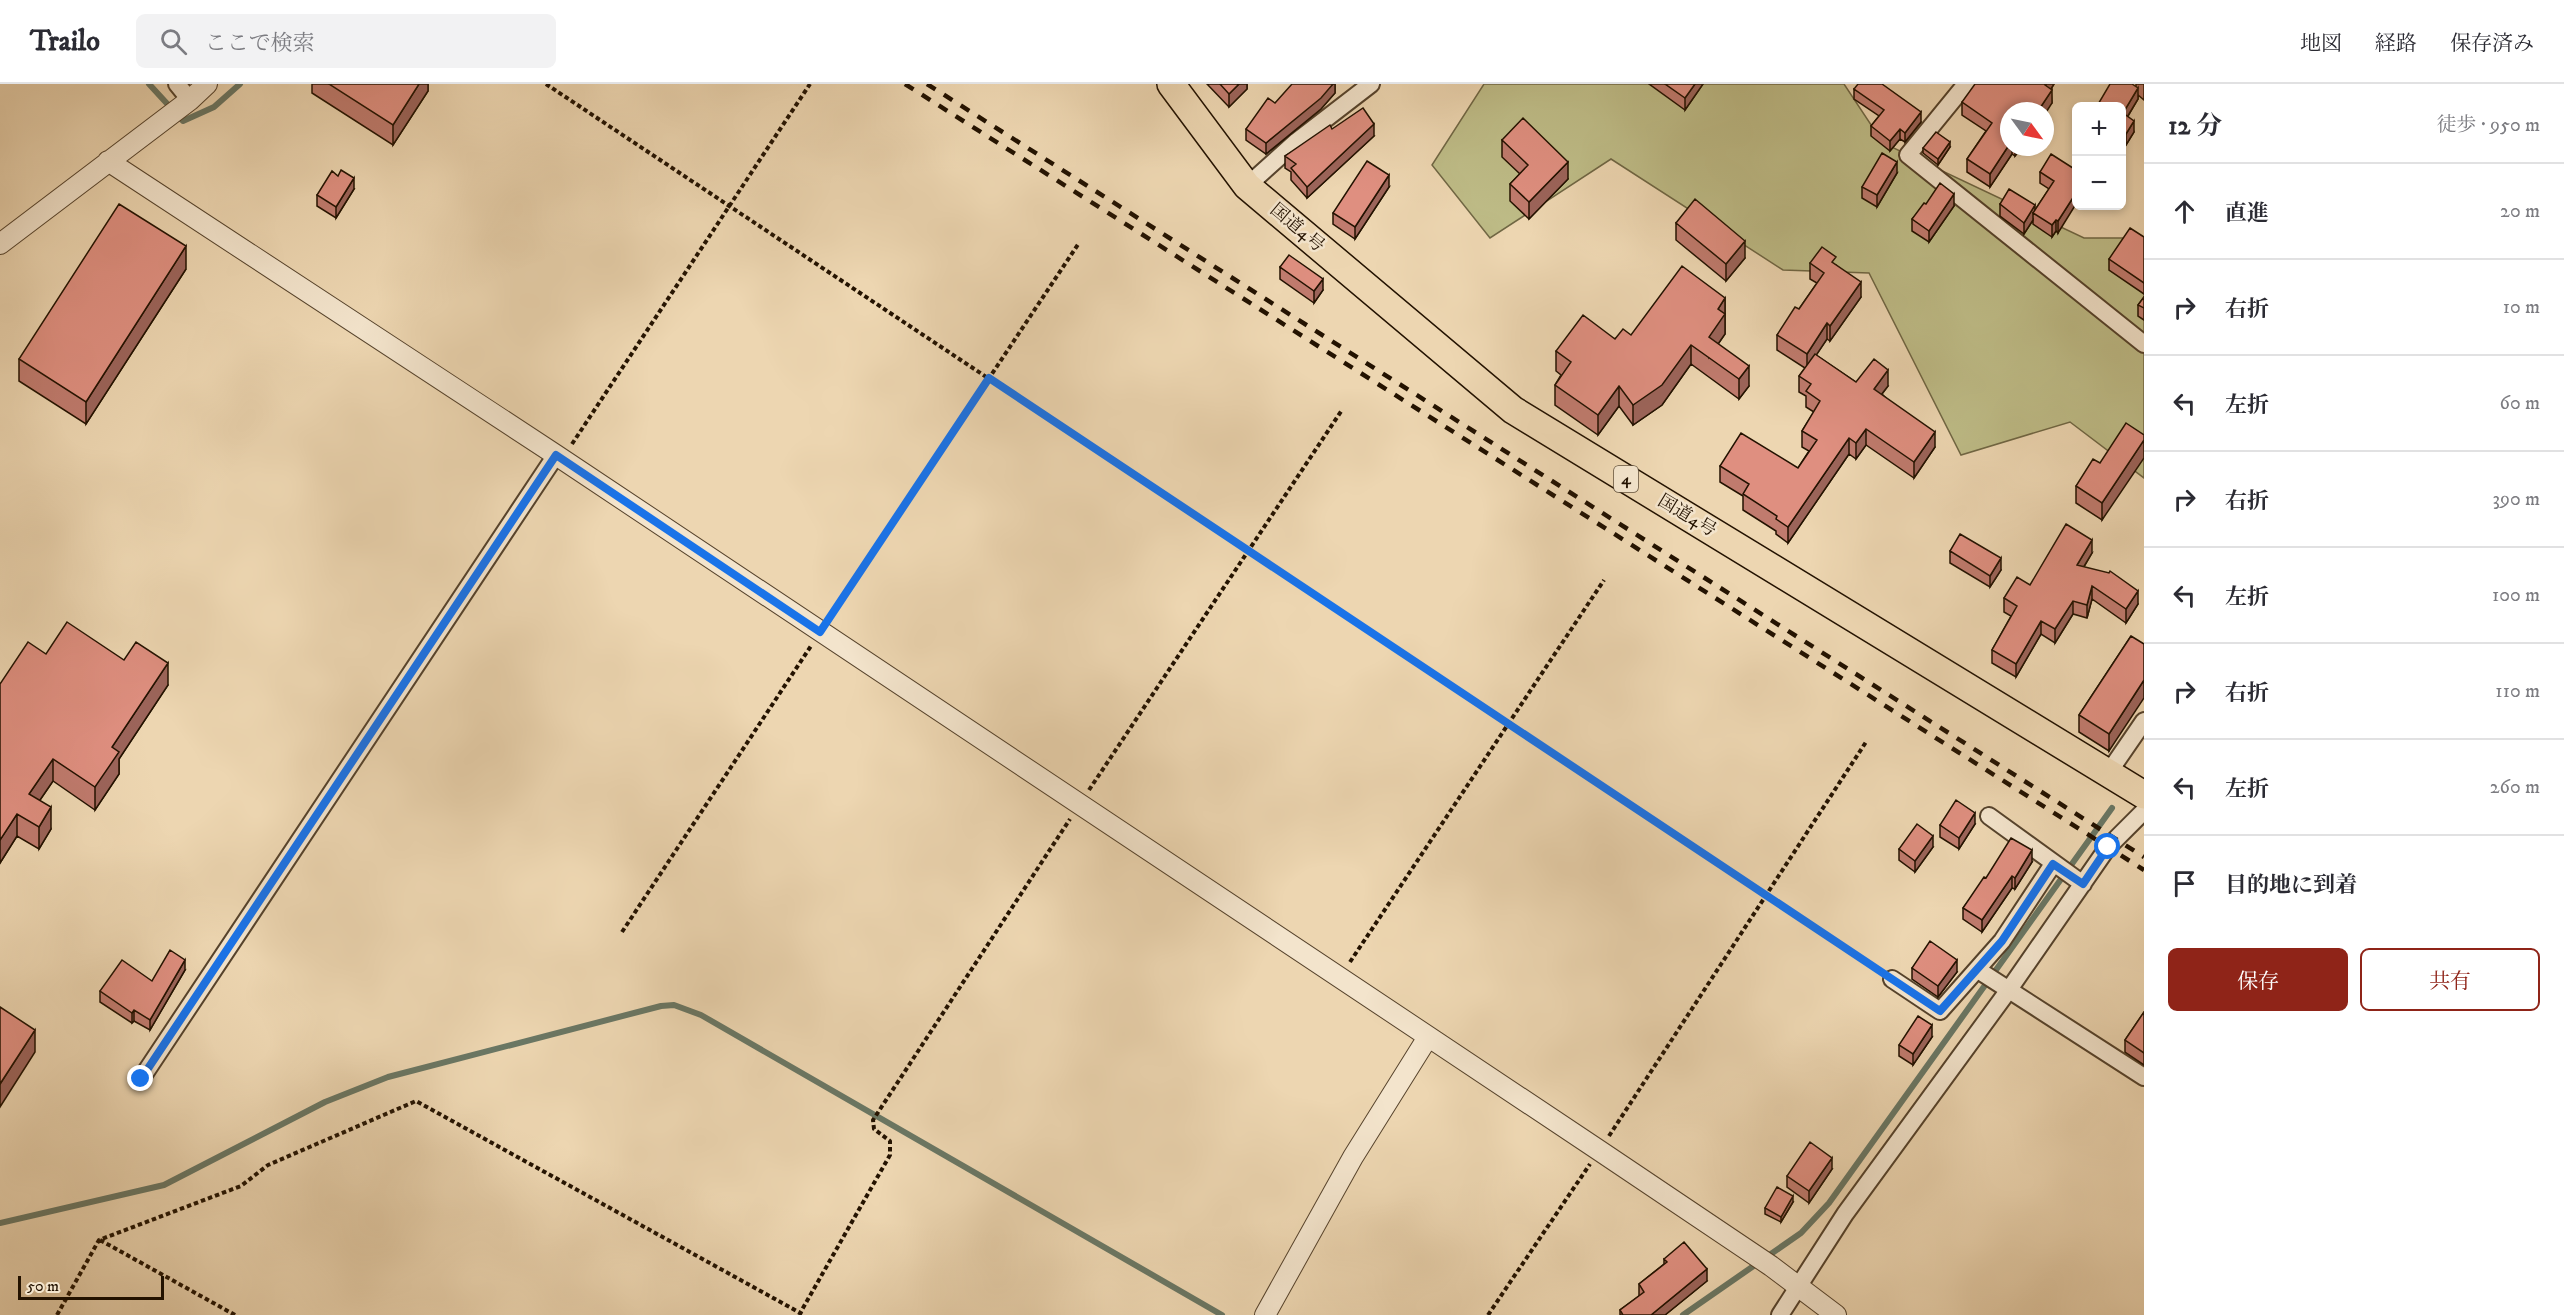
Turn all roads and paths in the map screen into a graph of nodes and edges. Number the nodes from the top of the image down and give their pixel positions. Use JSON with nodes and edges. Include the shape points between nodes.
{"nodes":[{"id":1,"x":177,"y":84,"type":"edge"},
{"id":2,"x":207,"y":84,"type":"edge"},
{"id":3,"x":546,"y":84,"type":"edge"},
{"id":4,"x":810,"y":84,"type":"edge"},
{"id":5,"x":1171,"y":84,"type":"edge"},
{"id":6,"x":1371,"y":84,"type":"edge"},
{"id":7,"x":1966,"y":84,"type":"edge"},
{"id":8,"x":190,"y":100,"type":"junction"},
{"id":9,"x":108,"y":161,"type":"junction"},
{"id":10,"x":1247,"y":186,"type":"junction"},
{"id":11,"x":729,"y":205,"type":"junction"},
{"id":12,"x":1079,"y":243,"type":"dead end"},
{"id":13,"x":0,"y":244,"type":"edge"},
{"id":14,"x":2144,"y":344,"type":"edge"},
{"id":15,"x":989,"y":378,"type":"junction"},
{"id":16,"x":1342,"y":410,"type":"dead end"},
{"id":17,"x":559,"y":457,"type":"junction"},
{"id":18,"x":1248,"y":550,"type":"junction"},
{"id":19,"x":1604,"y":580,"type":"dead end"},
{"id":20,"x":820,"y":632,"type":"junction"},
{"id":21,"x":2144,"y":721,"type":"edge"},
{"id":22,"x":1509,"y":724,"type":"junction"},
{"id":23,"x":1866,"y":742,"type":"dead end"},
{"id":24,"x":2109,"y":772,"type":"junction"},
{"id":25,"x":2144,"y":795,"type":"edge"},
{"id":26,"x":1079,"y":804,"type":"junction"},
{"id":27,"x":2144,"y":811,"type":"edge"},
{"id":28,"x":1989,"y":816,"type":"dead end"},
{"id":29,"x":2055,"y":865,"type":"junction"},
{"id":30,"x":2078,"y":881,"type":"junction"},
{"id":31,"x":1765,"y":896,"type":"junction"},
{"id":32,"x":622,"y":932,"type":"dead end"},
{"id":33,"x":1983,"y":973,"type":"junction"},
{"id":34,"x":1339,"y":978,"type":"junction"},
{"id":35,"x":1892,"y":979,"type":"joint"},
{"id":36,"x":2005,"y":988,"type":"junction"},
{"id":37,"x":1428,"y":1037,"type":"junction"},
{"id":38,"x":2144,"y":1077,"type":"edge"},
{"id":39,"x":141,"y":1079,"type":"dead end"},
{"id":40,"x":1600,"y":1150,"type":"junction"},
{"id":41,"x":99,"y":1240,"type":"junction"},
{"id":42,"x":1797,"y":1286,"type":"junction"},
{"id":43,"x":801,"y":1314,"type":"edge"},
{"id":44,"x":57,"y":1315,"type":"edge"},
{"id":45,"x":236,"y":1315,"type":"edge"},
{"id":46,"x":1265,"y":1315,"type":"edge"},
{"id":47,"x":1488,"y":1315,"type":"edge"},
{"id":48,"x":1780,"y":1315,"type":"edge"},
{"id":49,"x":1836,"y":1315,"type":"edge"}],
"edges":[{"from":1,"to":8,"type":"street"},
{"from":2,"to":8,"type":"street"},
{"from":3,"to":11,"type":"path"},
{"from":4,"to":11,"type":"path"},
{"from":5,"to":10,"type":"highway","name":"国道4号","number":"4"},
{"from":6,"to":10,"type":"street"},
{"from":7,"to":14,"type":"street","via":[[1908,155]]},
{"from":8,"to":9,"type":"street"},
{"from":9,"to":13,"type":"street"},
{"from":9,"to":17,"type":"street"},
{"from":10,"to":24,"type":"highway","name":"国道4号","number":"4","via":[[1512,410]]},
{"from":11,"to":15,"type":"path"},
{"from":11,"to":17,"type":"path"},
{"from":12,"to":15,"type":"path"},
{"from":15,"to":18,"type":"path"},
{"from":15,"to":20,"type":"path"},
{"from":16,"to":18,"type":"path"},
{"from":17,"to":20,"type":"street"},
{"from":17,"to":39,"type":"street"},
{"from":18,"to":22,"type":"path"},
{"from":18,"to":26,"type":"path"},
{"from":19,"to":22,"type":"path"},
{"from":20,"to":26,"type":"street"},
{"from":20,"to":32,"type":"path"},
{"from":21,"to":24,"type":"street"},
{"from":22,"to":31,"type":"path"},
{"from":22,"to":34,"type":"path"},
{"from":23,"to":31,"type":"path"},
{"from":24,"to":25,"type":"highway","name":"国道4号","number":"4"},
{"from":26,"to":34,"type":"street"},
{"from":26,"to":43,"type":"path","via":[[873,1120],[874,1129],[890,1141],[890,1155]]},
{"from":27,"to":30,"type":"street","via":[[2114,838]]},
{"from":28,"to":29,"type":"street"},
{"from":29,"to":30,"type":"street"},
{"from":29,"to":33,"type":"street"},
{"from":30,"to":36,"type":"street"},
{"from":31,"to":35,"type":"path"},
{"from":31,"to":40,"type":"path"},
{"from":33,"to":35,"type":"street","via":[[1940,1011]]},
{"from":33,"to":36,"type":"street"},
{"from":34,"to":37,"type":"street"},
{"from":36,"to":38,"type":"street"},
{"from":36,"to":42,"type":"street"},
{"from":37,"to":40,"type":"street"},
{"from":37,"to":46,"type":"street","via":[[1353,1157]]},
{"from":40,"to":42,"type":"street"},
{"from":40,"to":47,"type":"path"},
{"from":41,"to":43,"type":"path","via":[[241,1186],[268,1166],[416,1101]]},
{"from":41,"to":44,"type":"path"},
{"from":41,"to":45,"type":"path"},
{"from":42,"to":48,"type":"street"},
{"from":42,"to":49,"type":"street"}]}
